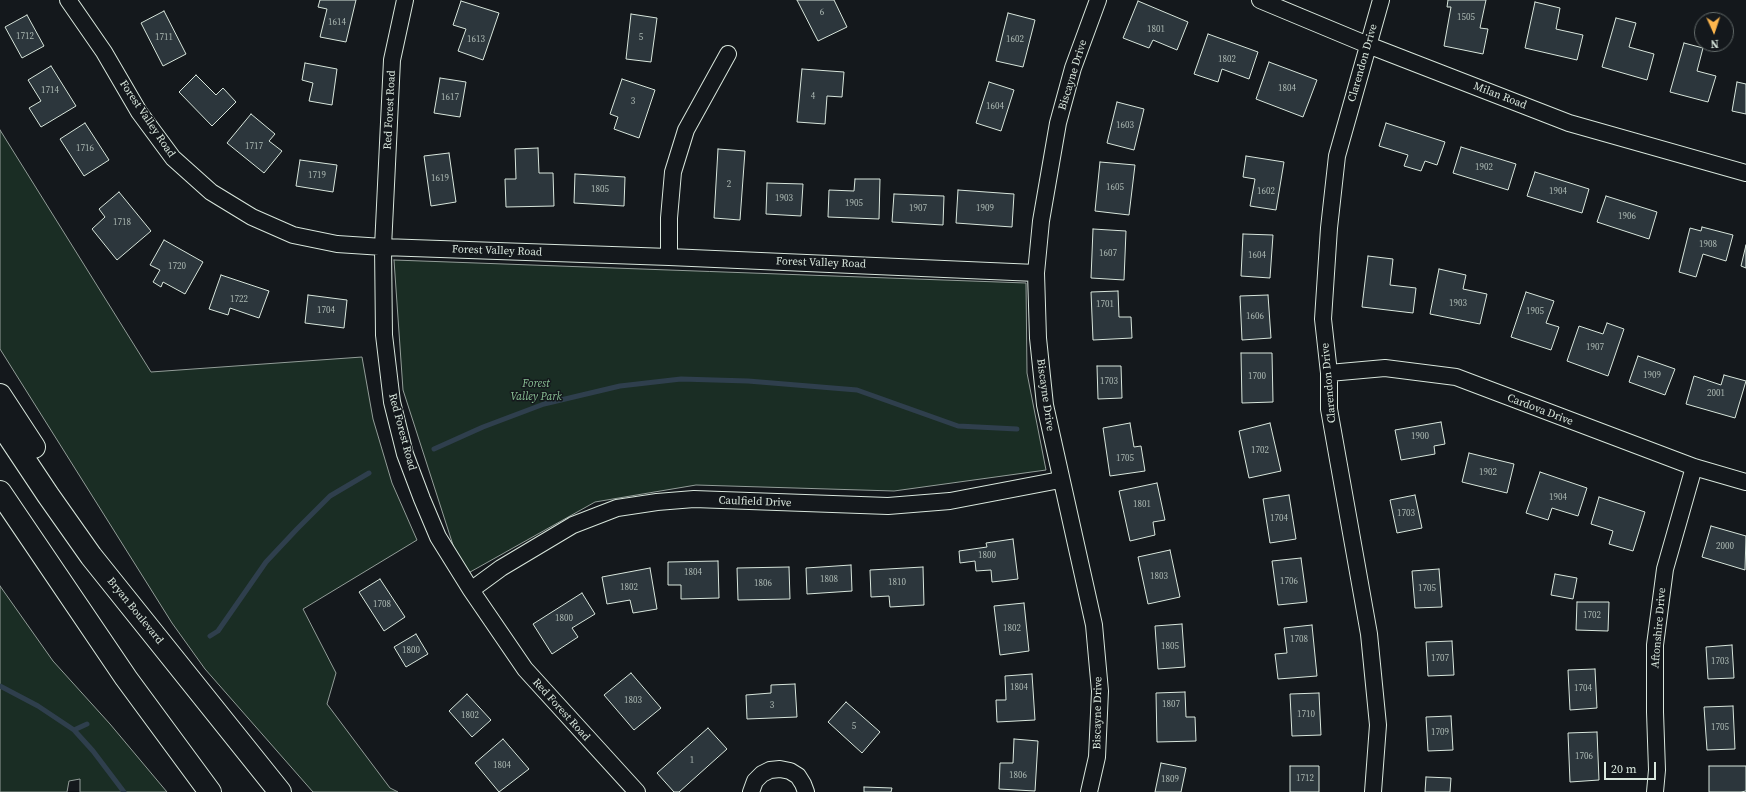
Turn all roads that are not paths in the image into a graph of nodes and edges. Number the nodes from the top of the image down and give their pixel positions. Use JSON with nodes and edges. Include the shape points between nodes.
{"nodes":[{"id":1,"x":68,"y":0,"type":"edge"},
{"id":2,"x":405,"y":0,"type":"edge"},
{"id":3,"x":1098,"y":0,"type":"edge"},
{"id":4,"x":1260,"y":0,"type":"edge"},
{"id":5,"x":1381,"y":0,"type":"edge"},
{"id":6,"x":1368,"y":45,"type":"junction"},
{"id":7,"x":728,"y":54,"type":"dead end"},
{"id":8,"x":1746,"y":173,"type":"edge"},
{"id":9,"x":383,"y":247,"type":"junction"},
{"id":10,"x":669,"y":257,"type":"junction"},
{"id":11,"x":1036,"y":273,"type":"junction"},
{"id":12,"x":1329,"y":374,"type":"junction"},
{"id":13,"x":0,"y":395,"type":"edge"},
{"id":14,"x":0,"y":423,"type":"edge"},
{"id":15,"x":1694,"y":467,"type":"junction"},
{"id":16,"x":1060,"y":480,"type":"junction"},
{"id":17,"x":1746,"y":482,"type":"edge"},
{"id":18,"x":0,"y":492,"type":"edge"},
{"id":19,"x":91,"y":556,"type":"junction"},
{"id":20,"x":471,"y":590,"type":"junction"},
{"id":21,"x":210,"y":792,"type":"edge"},
{"id":22,"x":280,"y":792,"type":"edge"},
{"id":23,"x":637,"y":792,"type":"edge"},
{"id":24,"x":751,"y":792,"type":"edge"},
{"id":25,"x":806,"y":792,"type":"edge"},
{"id":26,"x":1089,"y":792,"type":"edge"},
{"id":27,"x":1373,"y":792,"type":"edge"},
{"id":28,"x":1655,"y":792,"type":"edge"}],
"edges":[{"from":1,"to":9,"type":"street","name":"Forest Valley Road","via":[[104,52],[139,112],[173,158],[211,192],[252,217],[293,235],[338,244]]},
{"from":2,"to":9,"type":"street","name":"Red Forest Road","via":[[392,60]]},
{"from":3,"to":11,"type":"street","name":"Biscayne Drive","via":[[1073,68],[1058,123],[1041,221]]},
{"from":4,"to":6,"type":"street","name":"Milan Road"},
{"from":5,"to":6,"type":"street","name":"Clarendon Drive"},
{"from":6,"to":8,"type":"street","name":"Milan Road","via":[[1569,123]]},
{"from":6,"to":12,"type":"street","name":"Clarendon Drive","via":[[1337,156],[1323,319]]},
{"from":7,"to":10,"type":"street","via":[[686,130],[675,165],[669,218]]},
{"from":9,"to":10,"type":"street","name":"Forest Valley Road"},
{"from":9,"to":20,"type":"street","name":"Red Forest Road","via":[[384,335],[394,411],[405,454],[438,537]]},
{"from":10,"to":11,"type":"street","name":"Forest Valley Road"},
{"from":11,"to":16,"type":"street","name":"Biscayne Drive","via":[[1038,338],[1045,405]]},
{"from":12,"to":15,"type":"street","name":"Cardova Drive","via":[[1385,368],[1456,378]]},
{"from":12,"to":27,"type":"street","name":"Clarendon Drive","via":[[1329,409],[1369,634],[1378,725]]},
{"from":13,"to":19,"type":"highway","via":[[69,502]]},
{"from":14,"to":19,"type":"highway","name":"Bryan Boulevard"},
{"from":15,"to":17,"type":"street","name":"Cardova Drive"},
{"from":15,"to":28,"type":"street","name":"Aftonshire Drive","via":[[1665,569],[1656,638]]},
{"from":16,"to":20,"type":"street","name":"Caulfield Drive","via":[[950,501],[888,506],[694,499],[617,508],[573,525],[501,568]]},
{"from":16,"to":26,"type":"street","name":"Biscayne Drive","via":[[1094,625],[1100,691],[1097,757]]},
{"from":18,"to":21,"type":"highway","via":[[126,678]]},
{"from":19,"to":22,"type":"highway","name":"Bryan Boulevard"},
{"from":20,"to":23,"type":"street","name":"Red Forest Road","via":[[525,669]]},
{"from":24,"to":25,"type":"street","via":[[755,781],[762,774],[780,769],[798,776]]}]}
